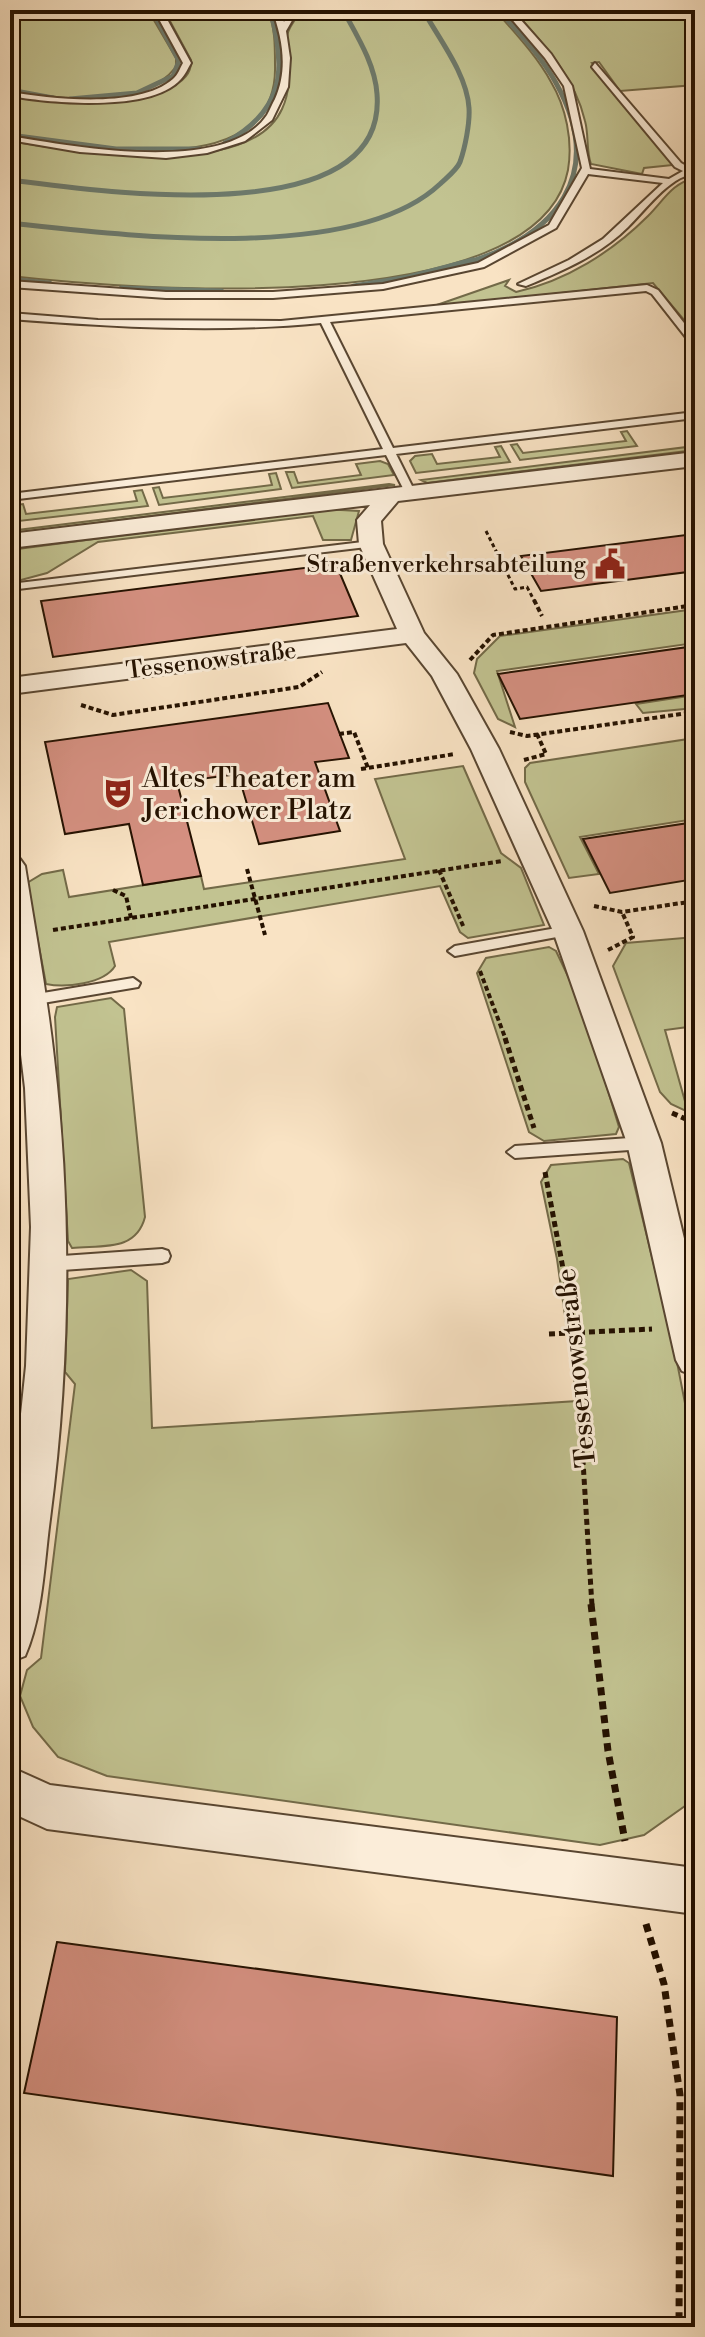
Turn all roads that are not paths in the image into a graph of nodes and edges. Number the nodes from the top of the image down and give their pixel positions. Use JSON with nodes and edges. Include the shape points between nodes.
{"nodes":[{"id":1,"x":158,"y":10,"type":"edge"},
{"id":2,"x":276,"y":10,"type":"edge"},
{"id":3,"x":294,"y":10,"type":"edge"},
{"id":4,"x":508,"y":10,"type":"edge"},
{"id":5,"x":284,"y":29,"type":"junction"},
{"id":6,"x":595,"y":65,"type":"dead end"},
{"id":7,"x":10,"y":94,"type":"edge"},
{"id":8,"x":10,"y":138,"type":"edge"},
{"id":9,"x":585,"y":171,"type":"junction"},
{"id":10,"x":691,"y":173,"type":"edge"},
{"id":11,"x":667,"y":181,"type":"junction"},
{"id":12,"x":10,"y":284,"type":"edge"},
{"id":13,"x":523,"y":284,"type":"dead end"},
{"id":14,"x":10,"y":316,"type":"edge"},
{"id":15,"x":325,"y":322,"type":"junction"},
{"id":16,"x":695,"y":343,"type":"edge"},
{"id":17,"x":695,"y":415,"type":"edge"},
{"id":18,"x":389,"y":453,"type":"junction"},
{"id":19,"x":695,"y":459,"type":"edge"},
{"id":20,"x":400,"y":495,"type":"junction"},
{"id":21,"x":10,"y":497,"type":"edge"},
{"id":22,"x":10,"y":541,"type":"edge"},
{"id":23,"x":371,"y":544,"type":"junction"},
{"id":24,"x":10,"y":587,"type":"edge"},
{"id":25,"x":412,"y":635,"type":"junction"},
{"id":26,"x":10,"y":686,"type":"edge"},
{"id":27,"x":10,"y":866,"type":"edge"},
{"id":28,"x":568,"y":931,"type":"junction"},
{"id":29,"x":455,"y":951,"type":"dead end"},
{"id":30,"x":133,"y":983,"type":"dead end"},
{"id":31,"x":31,"y":1000,"type":"junction"},
{"id":32,"x":23,"y":1051,"type":"edge"},
{"id":33,"x":644,"y":1143,"type":"junction"},
{"id":34,"x":515,"y":1152,"type":"dead end"},
{"id":35,"x":162,"y":1256,"type":"dead end"},
{"id":36,"x":48,"y":1264,"type":"junction"},
{"id":37,"x":695,"y":1360,"type":"edge"},
{"id":38,"x":10,"y":1642,"type":"edge"},
{"id":39,"x":10,"y":1789,"type":"edge"},
{"id":40,"x":695,"y":1891,"type":"edge"}],
"edges":[{"from":1,"to":7,"type":"lane","via":[[187,63],[171,83],[143,95],[102,101],[62,102]]},
{"from":2,"to":5,"type":"lane"},
{"from":3,"to":5,"type":"lane"},
{"from":4,"to":9,"type":"lane","via":[[573,96],[584,135]]},
{"from":5,"to":8,"type":"lane","via":[[287,68],[277,109],[232,145],[157,154]]},
{"from":6,"to":10,"type":"lane"},
{"from":9,"to":11,"type":"lane"},
{"from":9,"to":12,"type":"lane","via":[[568,211],[540,235],[469,267],[400,285],[329,295],[245,297]]},
{"from":10,"to":11,"type":"lane"},
{"from":11,"to":13,"type":"lane","via":[[588,254]]},
{"from":14,"to":15,"type":"lane","via":[[159,325]]},
{"from":15,"to":16,"type":"lane","via":[[647,288]]},
{"from":15,"to":18,"type":"lane"},
{"from":17,"to":18,"type":"lane"},
{"from":18,"to":20,"type":"lane"},
{"from":18,"to":21,"type":"lane"},
{"from":19,"to":20,"type":"street"},
{"from":20,"to":22,"type":"street"},
{"from":20,"to":23,"type":"street","via":[[369,520]]},
{"from":23,"to":24,"type":"lane"},
{"from":23,"to":25,"type":"street"},
{"from":25,"to":26,"type":"street","name":"Tessenowstraße"},
{"from":25,"to":28,"type":"street","via":[[493,738]]},
{"from":27,"to":31,"type":"street"},
{"from":28,"to":29,"type":"lane"},
{"from":28,"to":33,"type":"street"},
{"from":30,"to":31,"type":"lane"},
{"from":31,"to":32,"type":"street"},
{"from":32,"to":36,"type":"street","via":[[44,1124]]},
{"from":33,"to":34,"type":"lane"},
{"from":33,"to":37,"type":"street"},
{"from":35,"to":36,"type":"lane"},
{"from":36,"to":38,"type":"street","via":[[40,1437]]},
{"from":39,"to":40,"type":"street","via":[[47,1807]]}]}
